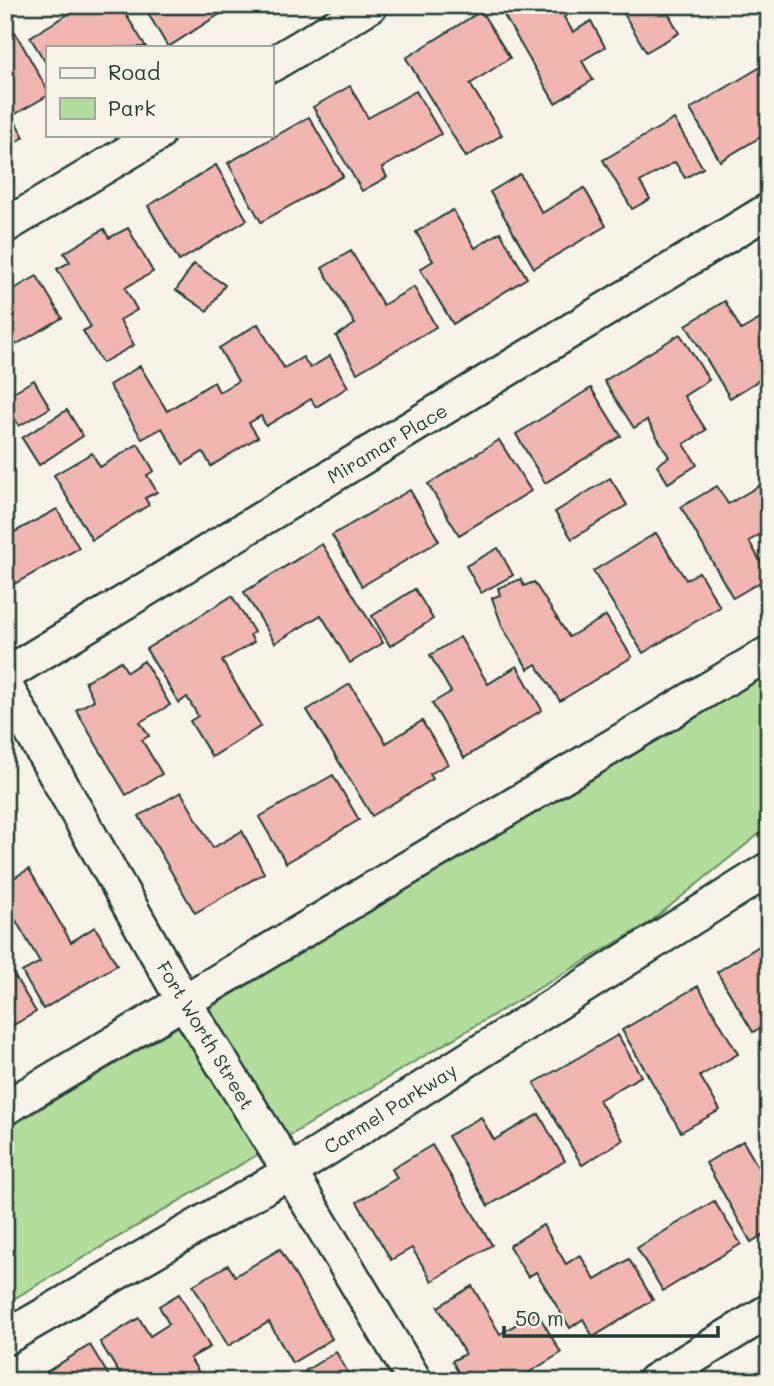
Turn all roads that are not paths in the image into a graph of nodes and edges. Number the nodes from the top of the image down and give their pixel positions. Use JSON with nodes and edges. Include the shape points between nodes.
{"nodes":[{"id":1,"x":371,"y":5,"type":"edge"},
{"id":2,"x":273,"y":64,"type":"edge"},
{"id":3,"x":155,"y":136,"type":"edge"},
{"id":4,"x":769,"y":211,"type":"edge"},
{"id":5,"x":5,"y":226,"type":"edge"},
{"id":6,"x":769,"y":653,"type":"edge"},
{"id":7,"x":5,"y":675,"type":"edge"},
{"id":8,"x":5,"y":685,"type":"edge"},
{"id":9,"x":769,"y":869,"type":"edge"},
{"id":10,"x":184,"y":1002,"type":"junction"},
{"id":11,"x":5,"y":1108,"type":"edge"},
{"id":12,"x":290,"y":1172,"type":"junction"},
{"id":13,"x":769,"y":1311,"type":"edge"},
{"id":14,"x":5,"y":1338,"type":"edge"},
{"id":15,"x":415,"y":1381,"type":"edge"},
{"id":16,"x":654,"y":1381,"type":"edge"}],
"edges":[{"from":1,"to":2,"type":"street"},
{"from":3,"to":5,"type":"street"},
{"from":4,"to":7,"type":"street","name":"Miramar Place"},
{"from":6,"to":10,"type":"street"},
{"from":8,"to":10,"type":"street","name":"Fort Worth Street"},
{"from":9,"to":12,"type":"street","name":"Carmel Parkway"},
{"from":10,"to":11,"type":"street"},
{"from":10,"to":12,"type":"street","name":"Fort Worth Street"},
{"from":12,"to":14,"type":"street","name":"Carmel Parkway"},
{"from":12,"to":15,"type":"street","name":"Fort Worth Street"},
{"from":13,"to":16,"type":"street"}]}
